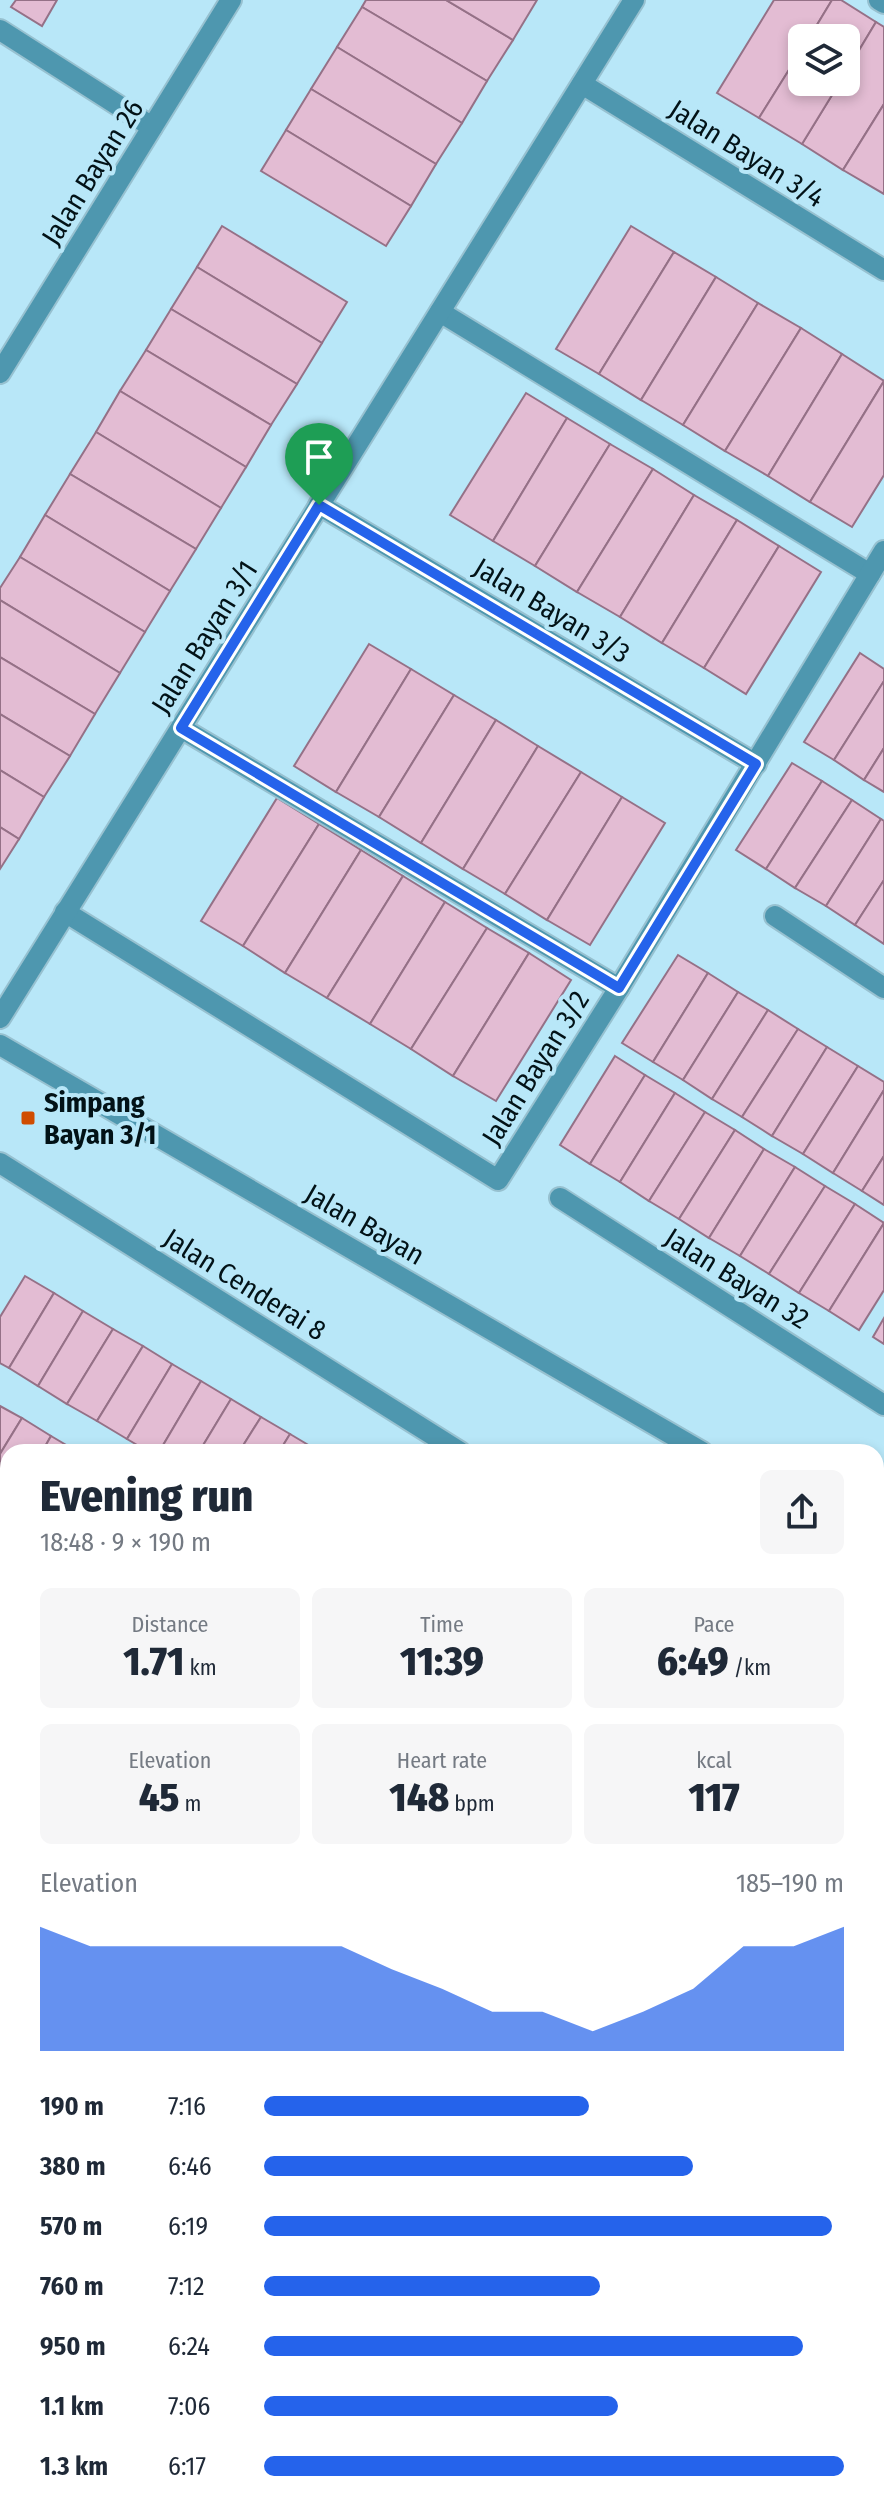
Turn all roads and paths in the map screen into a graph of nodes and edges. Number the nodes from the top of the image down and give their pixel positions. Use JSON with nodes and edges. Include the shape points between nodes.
{"nodes":[{"id":1,"x":231,"y":0,"type":"edge"},
{"id":2,"x":634,"y":0,"type":"edge"},
{"id":3,"x":879,"y":0,"type":"edge"},
{"id":4,"x":884,"y":3,"type":"edge"},
{"id":5,"x":0,"y":30,"type":"edge"},
{"id":6,"x":582,"y":84,"type":"junction"},
{"id":7,"x":152,"y":127,"type":"junction"},
{"id":8,"x":884,"y":270,"type":"edge"},
{"id":9,"x":440,"y":312,"type":"junction"},
{"id":10,"x":0,"y":373,"type":"edge"},
{"id":11,"x":319,"y":505,"type":"junction"},
{"id":12,"x":884,"y":551,"type":"edge"},
{"id":13,"x":870,"y":574,"type":"junction"},
{"id":14,"x":181,"y":728,"type":"junction"},
{"id":15,"x":756,"y":764,"type":"junction"},
{"id":16,"x":65,"y":912,"type":"junction"},
{"id":17,"x":775,"y":916,"type":"dead end"},
{"id":18,"x":619,"y":988,"type":"junction"},
{"id":19,"x":884,"y":988,"type":"edge"},
{"id":20,"x":0,"y":1018,"type":"edge"},
{"id":21,"x":0,"y":1045,"type":"edge"},
{"id":22,"x":0,"y":1163,"type":"edge"},
{"id":23,"x":560,"y":1198,"type":"dead end"},
{"id":24,"x":884,"y":1405,"type":"edge"},
{"id":25,"x":447,"y":1444,"type":"edge"},
{"id":26,"x":688,"y":1444,"type":"edge"}],
"edges":[{"from":1,"to":7,"type":"street","name":"Jalan Bayan 26"},
{"from":2,"to":6,"type":"street","name":"Jalan Bayan 3/1"},
{"from":3,"to":4,"type":"street"},
{"from":5,"to":7,"type":"street"},
{"from":6,"to":8,"type":"street","name":"Jalan Bayan 3/4"},
{"from":6,"to":9,"type":"street","name":"Jalan Bayan 3/1"},
{"from":7,"to":10,"type":"street","name":"Jalan Bayan 26"},
{"from":9,"to":11,"type":"street","name":"Jalan Bayan 3/1"},
{"from":9,"to":13,"type":"street"},
{"from":11,"to":14,"type":"street","name":"Jalan Bayan 3/1"},
{"from":11,"to":15,"type":"street","name":"Jalan Bayan 3/3"},
{"from":12,"to":13,"type":"street","name":"Jalan Bayan 3/2"},
{"from":13,"to":15,"type":"street","name":"Jalan Bayan 3/2"},
{"from":14,"to":16,"type":"street","name":"Jalan Bayan 3/1"},
{"from":14,"to":18,"type":"street"},
{"from":15,"to":18,"type":"street","name":"Jalan Bayan 3/2"},
{"from":16,"to":18,"type":"street","name":"Jalan Bayan 3/2","via":[[498,1180]]},
{"from":16,"to":20,"type":"street","name":"Jalan Bayan 3/1"},
{"from":17,"to":19,"type":"street"},
{"from":21,"to":26,"type":"street","name":"Jalan Bayan"},
{"from":22,"to":25,"type":"street","name":"Jalan Cenderai 8"},
{"from":23,"to":24,"type":"street","name":"Jalan Bayan 32"}]}
